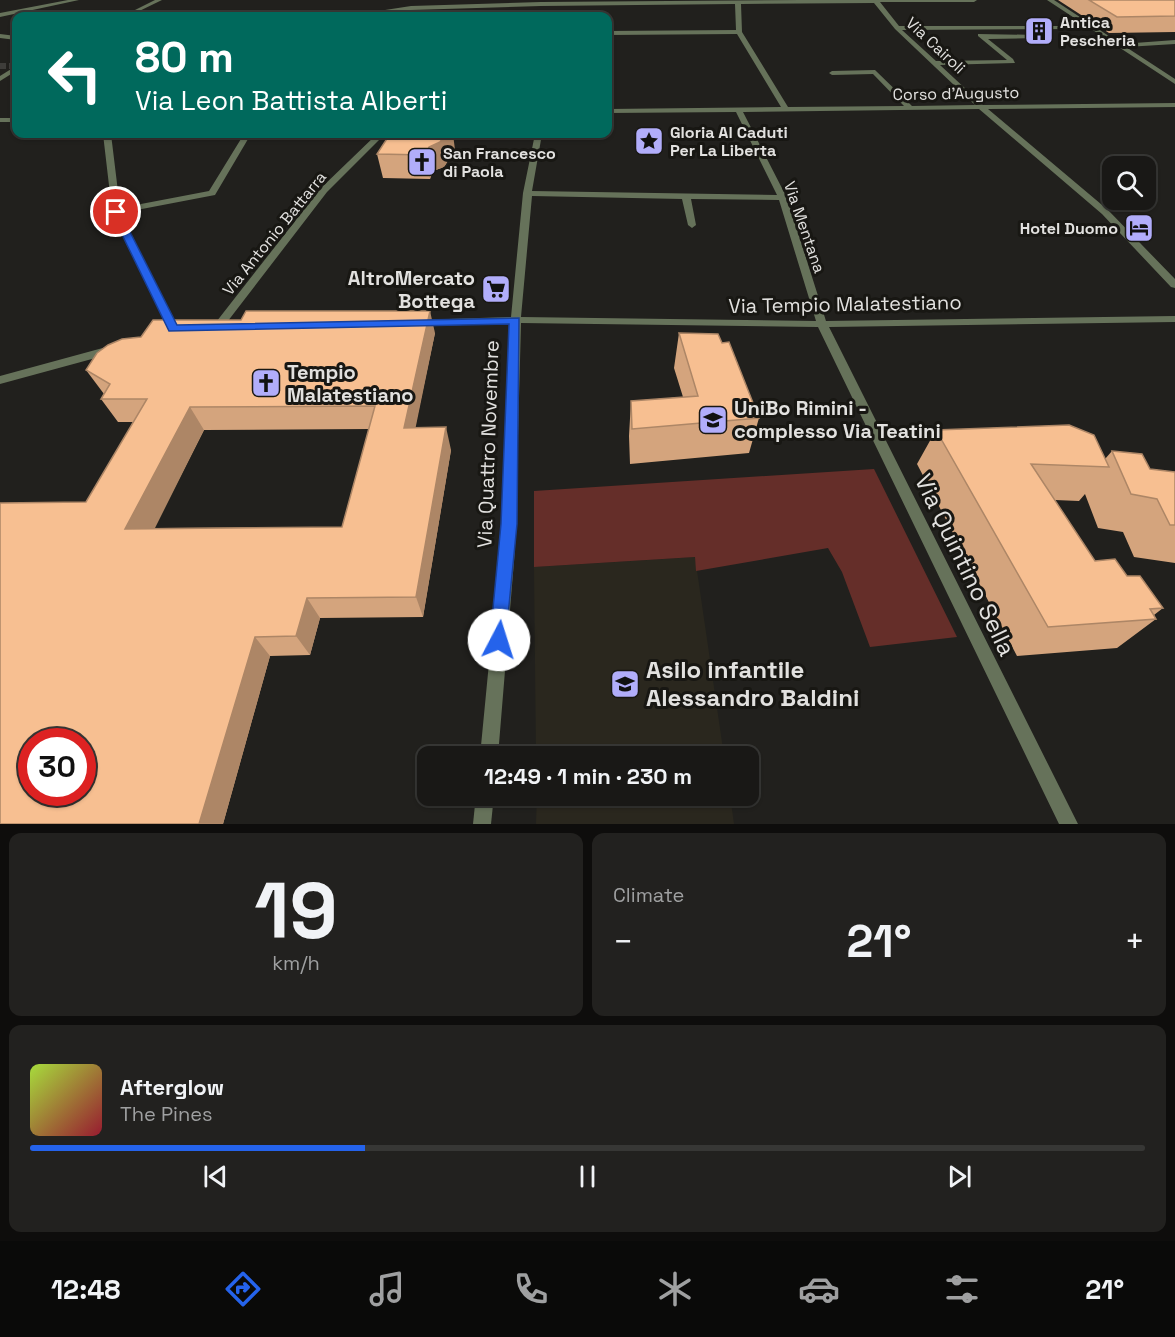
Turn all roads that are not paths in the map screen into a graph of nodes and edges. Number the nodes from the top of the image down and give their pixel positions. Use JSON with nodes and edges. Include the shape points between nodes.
{"nodes":[{"id":1,"x":76,"y":0,"type":"edge"},
{"id":2,"x":159,"y":0,"type":"edge"},
{"id":3,"x":401,"y":0,"type":"edge"},
{"id":4,"x":875,"y":0,"type":"edge"},
{"id":5,"x":974,"y":0,"type":"edge"},
{"id":6,"x":1050,"y":0,"type":"edge"},
{"id":7,"x":711,"y":2,"type":"edge"},
{"id":8,"x":738,"y":2,"type":"junction"},
{"id":9,"x":552,"y":5,"type":"edge"},
{"id":10,"x":433,"y":7,"type":"junction"},
{"id":11,"x":394,"y":10,"type":"junction"},
{"id":12,"x":15,"y":12,"type":"edge"},
{"id":13,"x":134,"y":12,"type":"edge"},
{"id":14,"x":379,"y":12,"type":"edge"},
{"id":15,"x":432,"y":12,"type":"edge"},
{"id":16,"x":1083,"y":27,"type":"dead end"},
{"id":17,"x":897,"y":28,"type":"junction"},
{"id":18,"x":973,"y":28,"type":"junction"},
{"id":19,"x":739,"y":32,"type":"junction"},
{"id":20,"x":612,"y":33,"type":"edge"},
{"id":21,"x":1061,"y":35,"type":"dead end"},
{"id":22,"x":1095,"y":35,"type":"dead end"},
{"id":23,"x":1050,"y":36,"type":"dead end"},
{"id":24,"x":983,"y":37,"type":"junction"},
{"id":25,"x":1175,"y":42,"type":"edge"},
{"id":26,"x":1120,"y":46,"type":"junction"},
{"id":27,"x":937,"y":63,"type":"junction"},
{"id":28,"x":832,"y":73,"type":"dead end"},
{"id":29,"x":1175,"y":82,"type":"edge"},
{"id":30,"x":1175,"y":105,"type":"edge"},
{"id":31,"x":909,"y":107,"type":"junction"},
{"id":32,"x":981,"y":107,"type":"junction"},
{"id":33,"x":785,"y":108,"type":"junction"},
{"id":34,"x":738,"y":109,"type":"junction"},
{"id":35,"x":612,"y":111,"type":"edge"},
{"id":36,"x":107,"y":138,"type":"edge"},
{"id":37,"x":245,"y":138,"type":"edge"},
{"id":38,"x":377,"y":138,"type":"edge"},
{"id":39,"x":537,"y":138,"type":"edge"},
{"id":40,"x":527,"y":193,"type":"junction"},
{"id":41,"x":686,"y":196,"type":"junction"},
{"id":42,"x":783,"y":198,"type":"junction"},
{"id":43,"x":116,"y":212,"type":"junction"},
{"id":44,"x":692,"y":225,"type":"dead end"},
{"id":45,"x":1175,"y":285,"type":"edge"},
{"id":46,"x":1175,"y":319,"type":"edge"},
{"id":47,"x":515,"y":320,"type":"junction"},
{"id":48,"x":408,"y":323,"type":"edge"},
{"id":49,"x":822,"y":324,"type":"junction"},
{"id":50,"x":229,"y":327,"type":"edge"},
{"id":51,"x":174,"y":330,"type":"edge"},
{"id":52,"x":122,"y":347,"type":"edge"},
{"id":53,"x":0,"y":380,"type":"edge"},
{"id":54,"x":490,"y":746,"type":"edge"},
{"id":55,"x":484,"y":806,"type":"edge"},
{"id":56,"x":483,"y":824,"type":"edge"},
{"id":57,"x":1070,"y":824,"type":"edge"}],
"edges":[{"from":1,"to":12,"type":"street"},
{"from":2,"to":13,"type":"street"},
{"from":3,"to":11,"type":"street"},
{"from":4,"to":5,"type":"street"},
{"from":4,"to":8,"type":"street"},
{"from":4,"to":17,"type":"street","name":"Via Cairoli"},
{"from":6,"to":26,"type":"street"},
{"from":7,"to":8,"type":"street"},
{"from":7,"to":9,"type":"street"},
{"from":8,"to":19,"type":"street"},
{"from":9,"to":10,"type":"street"},
{"from":10,"to":11,"type":"street"},
{"from":10,"to":15,"type":"street"},
{"from":11,"to":14,"type":"street"},
{"from":16,"to":18,"type":"street"},
{"from":17,"to":18,"type":"street"},
{"from":17,"to":27,"type":"street","name":"Via Cairoli"},
{"from":18,"to":24,"type":"street"},
{"from":19,"to":20,"type":"street"},
{"from":19,"to":33,"type":"street"},
{"from":21,"to":22,"type":"street"},
{"from":23,"to":24,"type":"street"},
{"from":24,"to":27,"type":"street","via":[[1013,62]]},
{"from":25,"to":26,"type":"street"},
{"from":26,"to":29,"type":"street"},
{"from":27,"to":32,"type":"street","name":"Via Cairoli"},
{"from":28,"to":31,"type":"street","via":[[874,72]]},
{"from":30,"to":32,"type":"street","name":"Corso d'Augusto"},
{"from":31,"to":32,"type":"street","name":"Corso d'Augusto"},
{"from":31,"to":33,"type":"street","name":"Corso d'Augusto"},
{"from":32,"to":45,"type":"street","name":"Via Cairoli","via":[[1106,212]]},
{"from":33,"to":34,"type":"street","name":"Corso d'Augusto"},
{"from":34,"to":35,"type":"street","name":"Corso d'Augusto"},
{"from":34,"to":42,"type":"street","name":"Via Mentana"},
{"from":36,"to":43,"type":"street"},
{"from":37,"to":43,"type":"street","via":[[212,193]]},
{"from":38,"to":50,"type":"street","name":"Via Antonio Battarra","via":[[324,190],[211,328]]},
{"from":39,"to":40,"type":"street","name":"Via Quattro Novembre"},
{"from":40,"to":41,"type":"street"},
{"from":40,"to":47,"type":"street","name":"Via Quattro Novembre"},
{"from":41,"to":42,"type":"street"},
{"from":41,"to":44,"type":"street"},
{"from":42,"to":49,"type":"street","name":"Via Mentana"},
{"from":43,"to":51,"type":"street"},
{"from":46,"to":49,"type":"street","name":"Via Tempio Malatestiano"},
{"from":47,"to":48,"type":"street","name":"Via Tempio Malatestiano"},
{"from":47,"to":49,"type":"street","name":"Via Tempio Malatestiano"},
{"from":47,"to":54,"type":"street","name":"Via Quattro Novembre","via":[[509,524]]},
{"from":49,"to":57,"type":"street","name":"Via Quintino Sella"},
{"from":52,"to":53,"type":"street"},
{"from":55,"to":56,"type":"street"}]}
